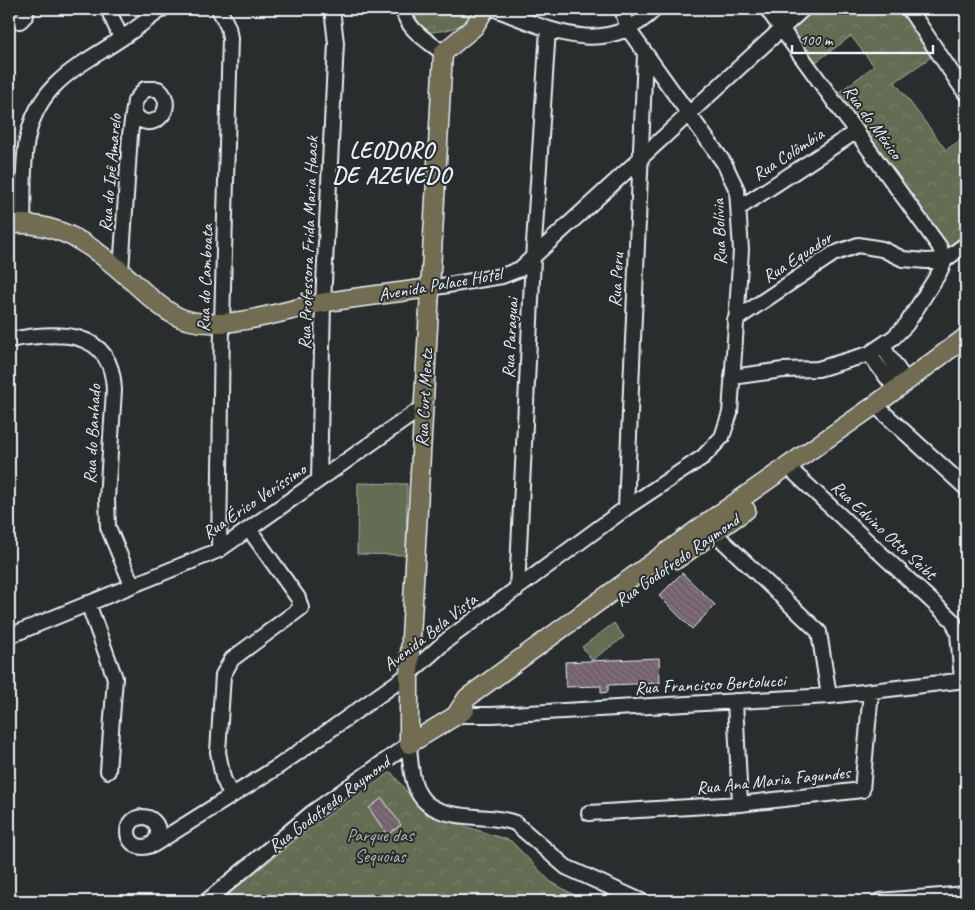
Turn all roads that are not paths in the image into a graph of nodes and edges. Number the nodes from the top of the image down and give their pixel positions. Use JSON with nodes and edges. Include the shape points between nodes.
{"nodes":[{"id":1,"x":27,"y":9,"type":"edge"},
{"id":2,"x":108,"y":9,"type":"edge"},
{"id":3,"x":162,"y":9,"type":"edge"},
{"id":4,"x":219,"y":9,"type":"edge"},
{"id":5,"x":332,"y":9,"type":"edge"},
{"id":6,"x":403,"y":9,"type":"edge"},
{"id":7,"x":485,"y":9,"type":"edge"},
{"id":8,"x":495,"y":9,"type":"edge"},
{"id":9,"x":622,"y":9,"type":"edge"},
{"id":10,"x":655,"y":9,"type":"edge"},
{"id":11,"x":767,"y":9,"type":"edge"},
{"id":12,"x":803,"y":9,"type":"edge"},
{"id":13,"x":909,"y":9,"type":"edge"},
{"id":14,"x":9,"y":21,"type":"edge"},
{"id":15,"x":548,"y":29,"type":"junction"},
{"id":16,"x":628,"y":29,"type":"junction"},
{"id":17,"x":782,"y":29,"type":"junction"},
{"id":18,"x":121,"y":38,"type":"junction"},
{"id":19,"x":443,"y":52,"type":"junction"},
{"id":20,"x":646,"y":54,"type":"junction"},
{"id":21,"x":966,"y":94,"type":"edge"},
{"id":22,"x":134,"y":112,"type":"junction"},
{"id":23,"x":688,"y":112,"type":"junction"},
{"id":24,"x":857,"y":131,"type":"junction"},
{"id":25,"x":641,"y":155,"type":"junction"},
{"id":26,"x":739,"y":208,"type":"junction"},
{"id":27,"x":16,"y":224,"type":"edge"},
{"id":28,"x":966,"y":244,"type":"edge"},
{"id":29,"x":533,"y":259,"type":"junction"},
{"id":30,"x":945,"y":260,"type":"junction"},
{"id":31,"x":120,"y":271,"type":"junction"},
{"id":32,"x":430,"y":288,"type":"junction"},
{"id":33,"x":323,"y":303,"type":"junction"},
{"id":34,"x":735,"y":320,"type":"junction"},
{"id":35,"x":222,"y":323,"type":"junction"},
{"id":36,"x":966,"y":337,"type":"edge"},
{"id":37,"x":9,"y":340,"type":"edge"},
{"id":38,"x":882,"y":346,"type":"junction"},
{"id":39,"x":868,"y":354,"type":"junction"},
{"id":40,"x":732,"y":378,"type":"junction"},
{"id":41,"x":889,"y":397,"type":"junction"},
{"id":42,"x":423,"y":407,"type":"junction"},
{"id":43,"x":722,"y":437,"type":"joint"},
{"id":44,"x":792,"y":471,"type":"junction"},
{"id":45,"x":320,"y":480,"type":"junction"},
{"id":46,"x":966,"y":488,"type":"edge"},
{"id":47,"x":626,"y":508,"type":"junction"},
{"id":48,"x":709,"y":528,"type":"junction"},
{"id":49,"x":250,"y":529,"type":"junction"},
{"id":50,"x":220,"y":550,"type":"junction"},
{"id":51,"x":132,"y":585,"type":"junction"},
{"id":52,"x":517,"y":588,"type":"junction"},
{"id":53,"x":88,"y":603,"type":"junction"},
{"id":54,"x":9,"y":636,"type":"edge"},
{"id":55,"x":409,"y":674,"type":"junction"},
{"id":56,"x":964,"y":680,"type":"edge"},
{"id":57,"x":871,"y":691,"type":"junction"},
{"id":58,"x":829,"y":696,"type":"junction"},
{"id":59,"x":735,"y":701,"type":"junction"},
{"id":60,"x":456,"y":715,"type":"junction"},
{"id":61,"x":409,"y":744,"type":"junction"},
{"id":62,"x":108,"y":771,"type":"dead end"},
{"id":63,"x":231,"y":795,"type":"junction"},
{"id":64,"x":740,"y":804,"type":"junction"},
{"id":65,"x":589,"y":813,"type":"dead end"},
{"id":66,"x":151,"y":819,"type":"junction"},
{"id":67,"x":180,"y":827,"type":"junction"},
{"id":68,"x":153,"y":845,"type":"junction"},
{"id":69,"x":966,"y":894,"type":"edge"},
{"id":70,"x":208,"y":901,"type":"edge"},
{"id":71,"x":641,"y":901,"type":"edge"},
{"id":72,"x":879,"y":901,"type":"edge"}],
"edges":[{"from":1,"to":14,"type":"street","via":[[20,21]]},
{"from":2,"to":18,"type":"street"},
{"from":3,"to":18,"type":"street"},
{"from":4,"to":35,"type":"street","name":"Rua do Camboata","via":[[230,38]]},
{"from":5,"to":33,"type":"street","name":"Rua Professora Frida Maria Haack","via":[[336,43]]},
{"from":6,"to":19,"type":"street","via":[[404,18],[410,26]]},
{"from":7,"to":19,"type":"main road","via":[[474,27]]},
{"from":8,"to":15,"type":"street"},
{"from":9,"to":16,"type":"street","name":"Rua Bolívia"},
{"from":10,"to":16,"type":"street"},
{"from":11,"to":17,"type":"street","name":"Rua do México"},
{"from":12,"to":17,"type":"street","name":"Avenida Palace Hotel"},
{"from":13,"to":21,"type":"street"},
{"from":15,"to":16,"type":"street","via":[[582,38]]},
{"from":15,"to":29,"type":"street","name":"Rua Paraguai"},
{"from":16,"to":20,"type":"street","name":"Rua Bolívia"},
{"from":17,"to":23,"type":"street","name":"Avenida Palace Hotel"},
{"from":17,"to":24,"type":"street","name":"Rua do México"},
{"from":18,"to":27,"type":"street","via":[[57,81],[38,109],[27,141]]},
{"from":19,"to":32,"type":"main road","name":"Rua Curt Mentz"},
{"from":20,"to":23,"type":"street","name":"Rua Bolívia"},
{"from":20,"to":25,"type":"street","name":"Rua Peru"},
{"from":22,"to":22,"type":"street","name":"Rua do Ipê Amarelo","via":[[138,96],[146,89],[152,87],[164,93],[163,114],[157,120],[141,120]]},
{"from":22,"to":31,"type":"street","name":"Rua do Ipê Amarelo"},
{"from":23,"to":25,"type":"street","name":"Avenida Palace Hotel"},
{"from":23,"to":26,"type":"street","name":"Rua Bolívia","via":[[724,163],[737,190]]},
{"from":24,"to":26,"type":"street","name":"Rua Colômbia"},
{"from":24,"to":30,"type":"street","name":"Rua do México","via":[[939,246]]},
{"from":25,"to":29,"type":"street","name":"Avenida Palace Hotel"},
{"from":25,"to":47,"type":"street","name":"Rua Peru"},
{"from":26,"to":34,"type":"street","name":"Rua Bolívia","via":[[741,250]]},
{"from":27,"to":31,"type":"main road","name":"Avenida Palace Hotel","via":[[62,230],[75,236]]},
{"from":28,"to":30,"type":"street"},
{"from":29,"to":32,"type":"street","name":"Avenida Palace Hotel","via":[[520,269],[502,276]]},
{"from":29,"to":52,"type":"street","name":"Rua Paraguai"},
{"from":30,"to":34,"type":"street","name":"Rua Equador","via":[[912,261],[870,246],[846,248]]},
{"from":30,"to":38,"type":"street","via":[[916,312]]},
{"from":31,"to":35,"type":"main road","name":"Avenida Palace Hotel","via":[[155,302],[184,320]]},
{"from":32,"to":33,"type":"main road","name":"Avenida Palace Hotel"},
{"from":32,"to":42,"type":"main road","name":"Rua Curt Mentz"},
{"from":33,"to":35,"type":"main road","name":"Avenida Palace Hotel"},
{"from":33,"to":45,"type":"street","name":"Rua Professora Frida Maria Haack"},
{"from":34,"to":40,"type":"street","name":"Rua Bolívia"},
{"from":35,"to":50,"type":"street","name":"Rua do Camboata"},
{"from":36,"to":41,"type":"main road","name":"Rua Godofredo Raymond"},
{"from":37,"to":51,"type":"street","name":"Rua do Banhado","via":[[49,335],[74,336],[93,344],[109,364],[114,375],[114,390],[108,527]]},
{"from":38,"to":39,"type":"street"},
{"from":38,"to":41,"type":"street"},
{"from":39,"to":40,"type":"street","via":[[818,369],[783,370]]},
{"from":39,"to":41,"type":"street"},
{"from":40,"to":43,"type":"street","name":"Rua Bolívia","via":[[730,413]]},
{"from":41,"to":44,"type":"main road","name":"Rua Godofredo Raymond"},
{"from":41,"to":46,"type":"street"},
{"from":42,"to":45,"type":"street","name":"Rua Érico Veríssimo"},
{"from":42,"to":55,"type":"main road","name":"Rua Curt Mentz"},
{"from":43,"to":47,"type":"street","name":"Avenida Bela Vista","via":[[703,457]]},
{"from":44,"to":48,"type":"main road","name":"Rua Godofredo Raymond"},
{"from":44,"to":56,"type":"street","name":"Rua Edvino Otto Seibt","via":[[953,621],[958,633]]},
{"from":45,"to":49,"type":"street","name":"Rua Érico Veríssimo"},
{"from":47,"to":52,"type":"street","name":"Avenida Bela Vista"},
{"from":48,"to":58,"type":"street","via":[[819,632]]},
{"from":48,"to":60,"type":"main road","name":"Rua Godofredo Raymond","via":[[466,698]]},
{"from":49,"to":50,"type":"street","name":"Rua Érico Veríssimo"},
{"from":49,"to":63,"type":"street","via":[[298,598],[301,608],[232,659],[223,675],[218,752],[223,778]]},
{"from":50,"to":51,"type":"street","name":"Rua Érico Veríssimo"},
{"from":51,"to":53,"type":"street","name":"Rua Érico Veríssimo"},
{"from":52,"to":55,"type":"street","name":"Avenida Bela Vista","via":[[447,640]]},
{"from":53,"to":54,"type":"street","name":"Rua Érico Veríssimo"},
{"from":53,"to":62,"type":"street","via":[[116,678]]},
{"from":55,"to":61,"type":"main road","name":"Rua Curt Mentz"},
{"from":55,"to":63,"type":"street","name":"Avenida Bela Vista","via":[[279,766]]},
{"from":56,"to":57,"type":"street","name":"Rua Francisco Bertolucci"},
{"from":57,"to":58,"type":"street","name":"Rua Francisco Bertolucci"},
{"from":57,"to":64,"type":"street","name":"Rua Ana Maria Fagundes","via":[[862,790]]},
{"from":58,"to":59,"type":"street","name":"Rua Francisco Bertolucci"},
{"from":59,"to":60,"type":"street","name":"Rua Francisco Bertolucci"},
{"from":59,"to":64,"type":"street"},
{"from":60,"to":61,"type":"main road","name":"Rua Godofredo Raymond"},
{"from":61,"to":70,"type":"street","name":"Rua Godofredo Raymond","via":[[313,812]]},
{"from":61,"to":71,"type":"street","via":[[413,784],[428,807],[451,814],[515,822],[566,867]]},
{"from":63,"to":67,"type":"street","name":"Avenida Bela Vista"},
{"from":64,"to":65,"type":"street","name":"Rua Ana Maria Fagundes"},
{"from":66,"to":67,"type":"street","via":[[166,828]]},
{"from":66,"to":68,"type":"street","via":[[158,831]]},
{"from":66,"to":68,"type":"street","via":[[141,817],[133,821],[128,835],[138,847]]},
{"from":67,"to":68,"type":"street","name":"Avenida Bela Vista"},
{"from":69,"to":72,"type":"street"}]}
